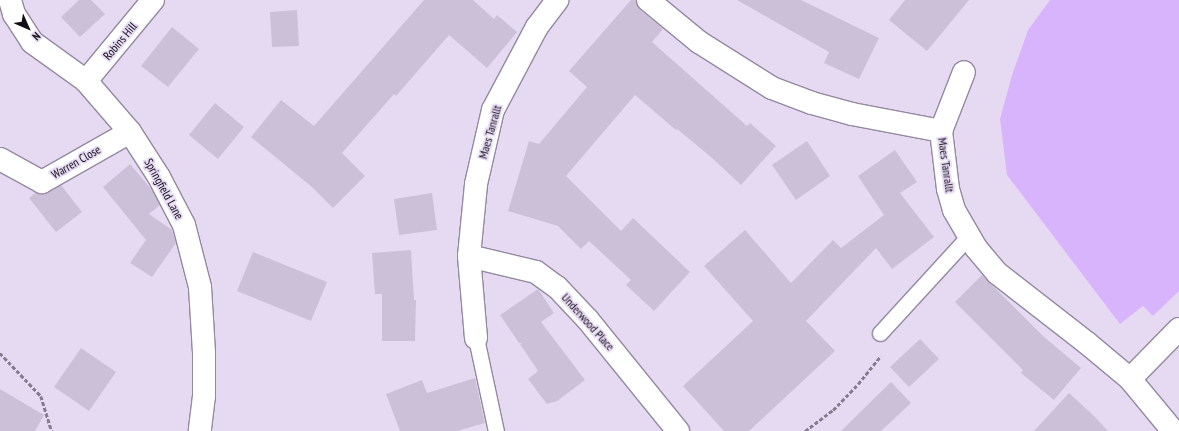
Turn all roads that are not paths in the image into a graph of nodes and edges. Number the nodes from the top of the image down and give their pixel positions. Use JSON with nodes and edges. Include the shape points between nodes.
{"nodes":[{"id":1,"x":10,"y":0,"type":"edge"},
{"id":2,"x":153,"y":0,"type":"edge"},
{"id":3,"x":557,"y":0,"type":"edge"},
{"id":4,"x":648,"y":0,"type":"edge"},
{"id":5,"x":964,"y":72,"type":"dead end"},
{"id":6,"x":86,"y":81,"type":"junction"},
{"id":7,"x":941,"y":131,"type":"junction"},
{"id":8,"x":130,"y":132,"type":"junction"},
{"id":9,"x":0,"y":159,"type":"edge"},
{"id":10,"x":969,"y":236,"type":"junction"},
{"id":11,"x":469,"y":256,"type":"junction"},
{"id":12,"x":1179,"y":329,"type":"edge"},
{"id":13,"x":880,"y":333,"type":"dead end"},
{"id":14,"x":476,"y":338,"type":"joint"},
{"id":15,"x":1130,"y":379,"type":"junction"},
{"id":16,"x":200,"y":431,"type":"edge"},
{"id":17,"x":496,"y":431,"type":"edge"},
{"id":18,"x":678,"y":431,"type":"edge"},
{"id":19,"x":1173,"y":431,"type":"edge"}],
"edges":[{"from":1,"to":6,"type":"street","name":"Springfield Lane","via":[[14,14],[32,42]]},
{"from":2,"to":6,"type":"street","name":"Robins Hill"},
{"from":3,"to":11,"type":"street","name":"Maes Tanrallt","via":[[537,27],[493,110],[476,184]]},
{"from":4,"to":7,"type":"street","name":"Maes Tanrallt","via":[[699,42],[772,88],[852,114]]},
{"from":5,"to":7,"type":"street"},
{"from":6,"to":8,"type":"street","name":"Springfield Lane"},
{"from":7,"to":10,"type":"street","name":"Maes Tanrallt","via":[[948,189],[954,210]]},
{"from":8,"to":9,"type":"street","name":"Warren Close","via":[[42,182]]},
{"from":8,"to":16,"type":"street","name":"Springfield Lane","via":[[159,177],[184,225],[200,287],[204,396]]},
{"from":10,"to":13,"type":"lane"},
{"from":10,"to":15,"type":"street","name":"Maes Tanrallt","via":[[997,273]]},
{"from":11,"to":14,"type":"street","name":"Maes Tanrallt"},
{"from":11,"to":18,"type":"street","name":"Underwood Place","via":[[536,272],[557,287],[593,326]]},
{"from":12,"to":15,"type":"street"},
{"from":14,"to":17,"type":"lane"},
{"from":15,"to":19,"type":"street","name":"Maes Tanrallt"}]}
